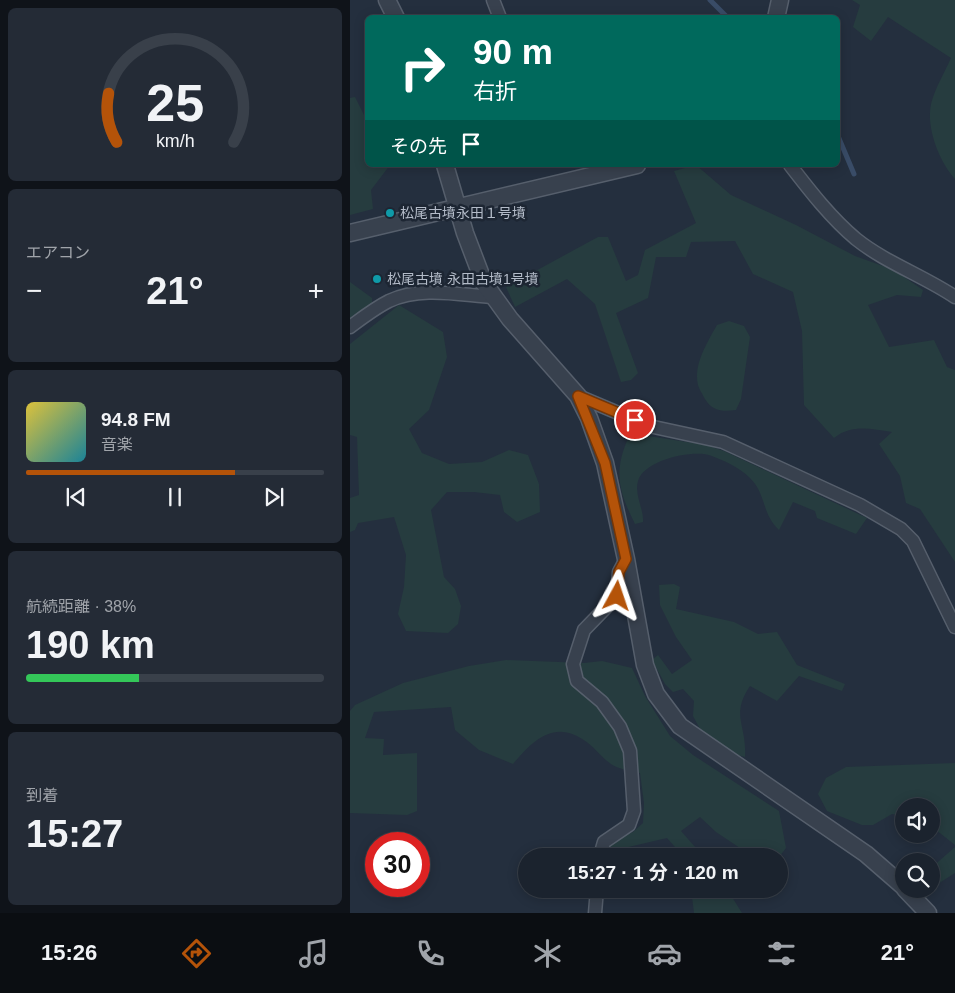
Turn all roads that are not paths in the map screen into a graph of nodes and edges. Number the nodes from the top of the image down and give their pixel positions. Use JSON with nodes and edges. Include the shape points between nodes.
{"nodes":[{"id":1,"x":387,"y":0,"type":"edge"},
{"id":2,"x":493,"y":0,"type":"edge"},
{"id":3,"x":780,"y":0,"type":"edge"},
{"id":4,"x":394,"y":15,"type":"edge"},
{"id":5,"x":499,"y":15,"type":"edge"},
{"id":6,"x":777,"y":15,"type":"edge"},
{"id":7,"x":446,"y":167,"type":"edge"},
{"id":8,"x":629,"y":167,"type":"edge"},
{"id":9,"x":792,"y":167,"type":"edge"},
{"id":10,"x":458,"y":208,"type":"junction"},
{"id":11,"x":350,"y":233,"type":"edge"},
{"id":12,"x":493,"y":297,"type":"junction"},
{"id":13,"x":955,"y":297,"type":"edge"},
{"id":14,"x":350,"y":327,"type":"edge"},
{"id":15,"x":578,"y":396,"type":"junction"},
{"id":16,"x":626,"y":559,"type":"junction"},
{"id":17,"x":955,"y":627,"type":"edge"},
{"id":18,"x":602,"y":848,"type":"edge"},
{"id":19,"x":895,"y":879,"type":"edge"},
{"id":20,"x":596,"y":898,"type":"edge"},
{"id":21,"x":914,"y":898,"type":"edge"},
{"id":22,"x":594,"y":913,"type":"edge"},
{"id":23,"x":928,"y":913,"type":"edge"}],
"edges":[{"from":1,"to":4,"type":"street"},
{"from":2,"to":5,"type":"street"},
{"from":3,"to":6,"type":"street"},
{"from":7,"to":10,"type":"street"},
{"from":8,"to":10,"type":"street"},
{"from":9,"to":13,"type":"street","via":[[834,219],[857,240]]},
{"from":10,"to":11,"type":"street"},
{"from":10,"to":12,"type":"street","via":[[484,283]]},
{"from":12,"to":14,"type":"street","via":[[409,294],[389,301]]},
{"from":12,"to":15,"type":"street"},
{"from":15,"to":16,"type":"street","via":[[605,463]]},
{"from":15,"to":17,"type":"street","via":[[649,426],[722,442],[860,505],[901,530],[913,541]]},
{"from":16,"to":18,"type":"street","via":[[619,572],[617,596],[584,630],[573,664],[577,681],[602,702],[620,727],[630,751],[634,811],[628,825],[604,842]]},
{"from":16,"to":19,"type":"street","via":[[645,665],[656,694],[669,714],[700,742],[866,854]]},
{"from":20,"to":22,"type":"street"},
{"from":21,"to":23,"type":"street"}]}
